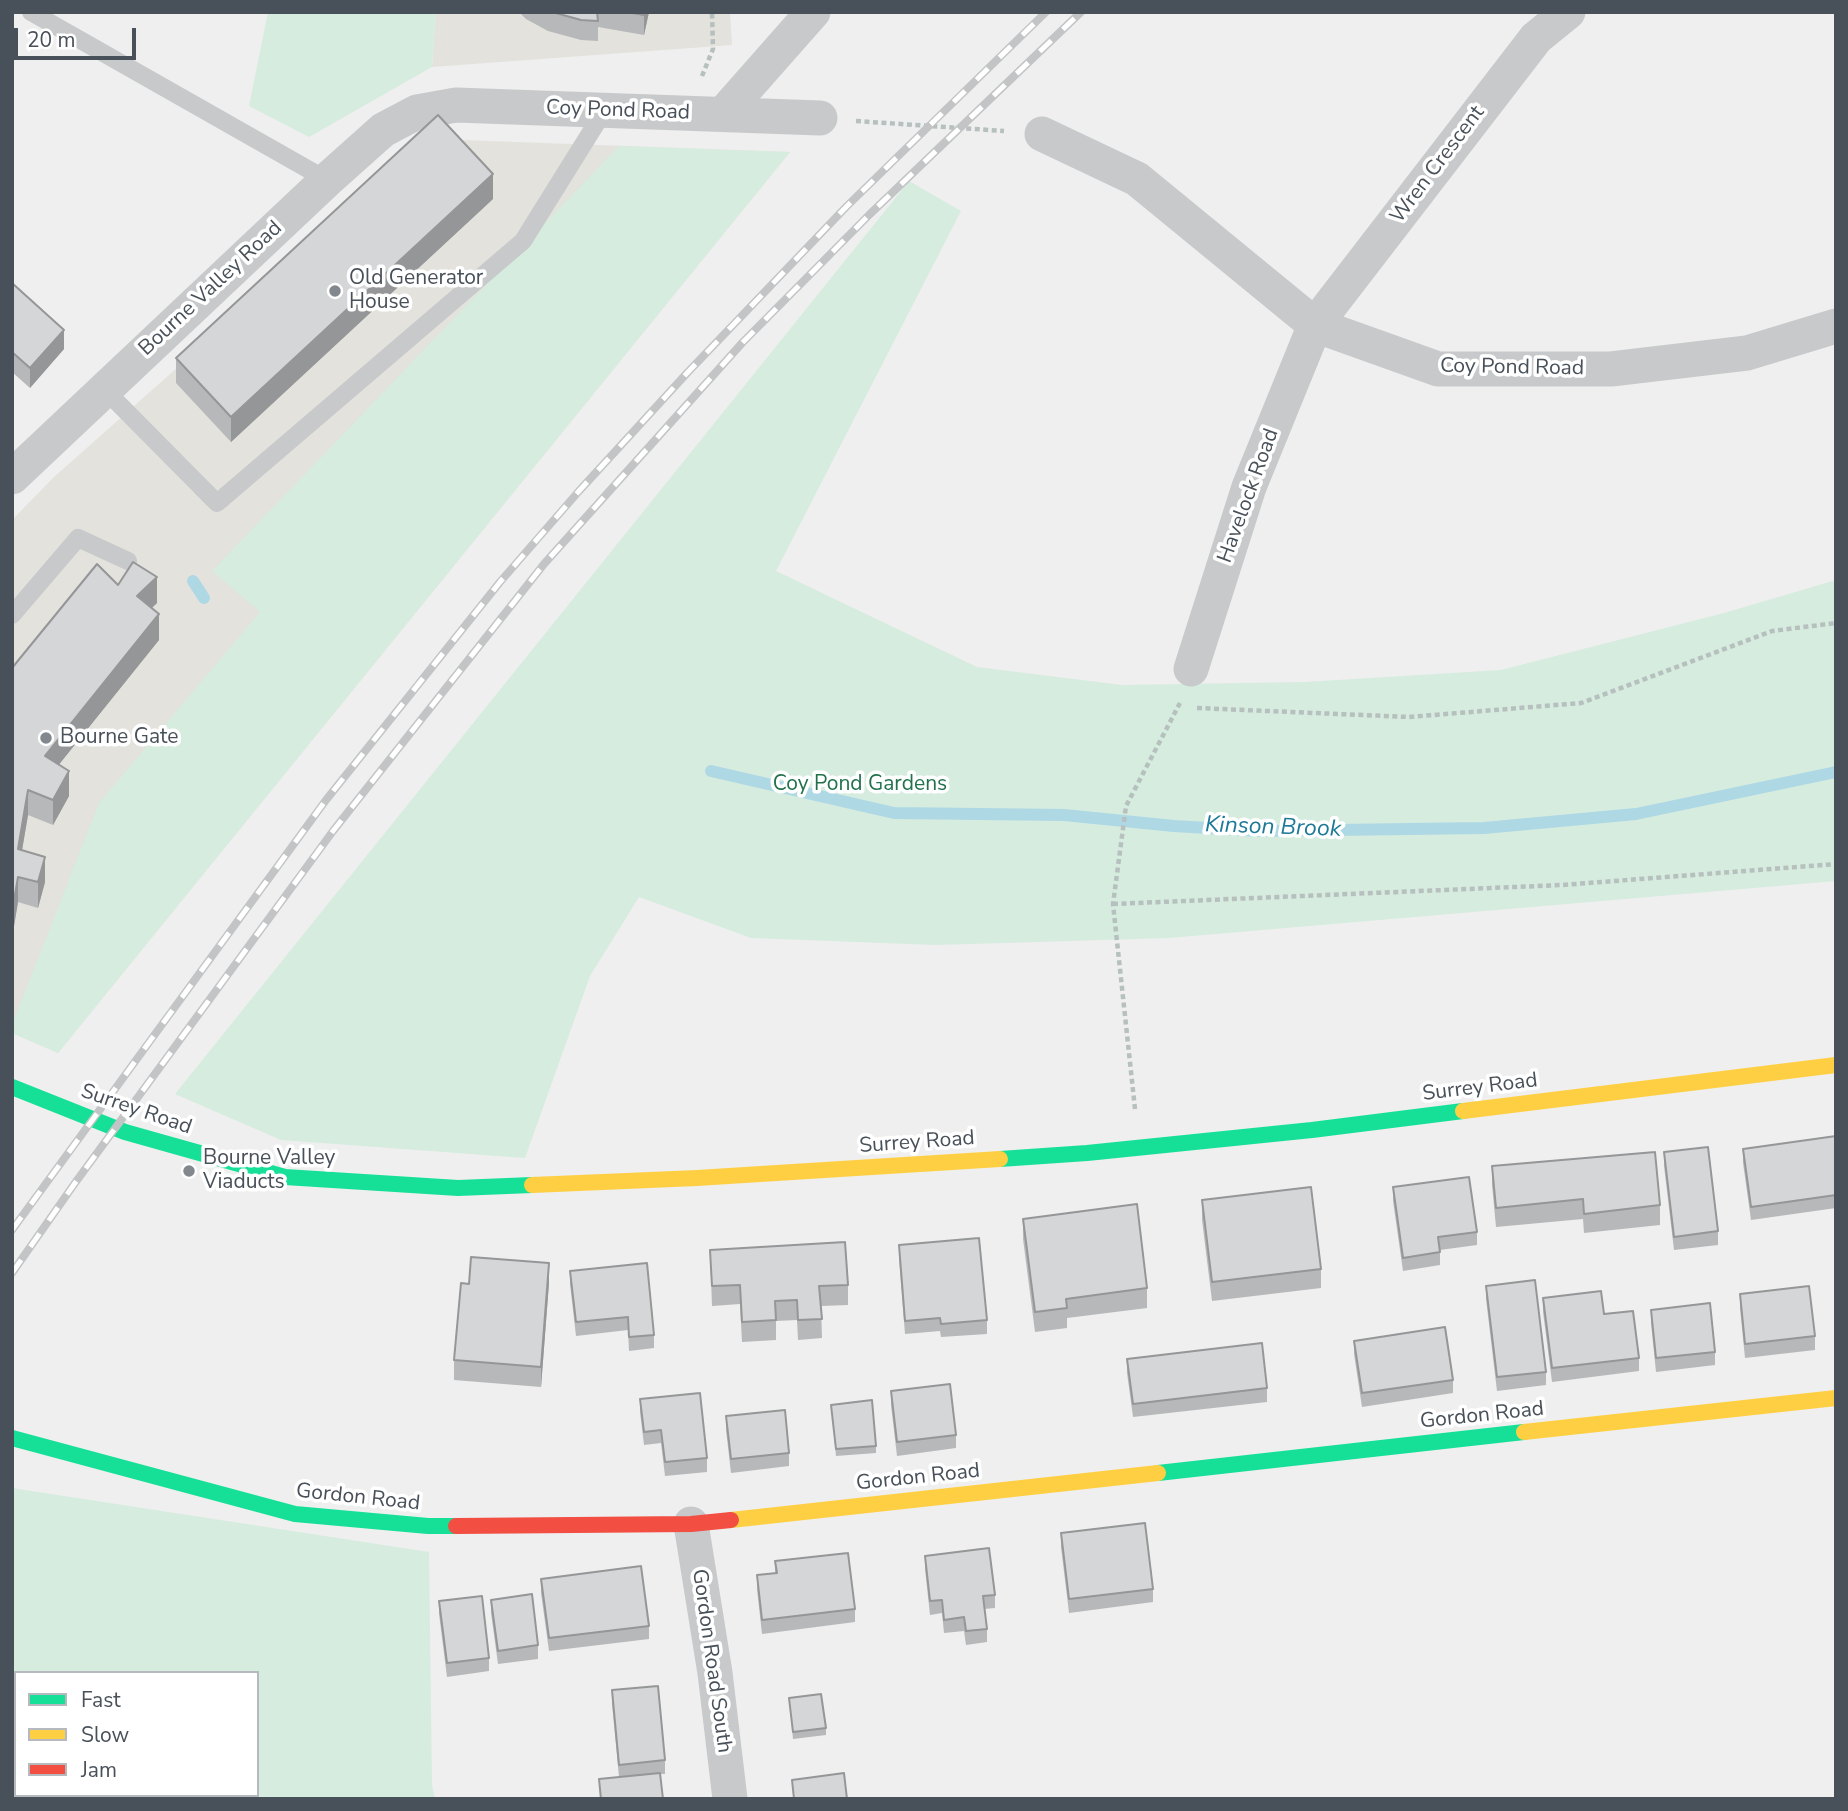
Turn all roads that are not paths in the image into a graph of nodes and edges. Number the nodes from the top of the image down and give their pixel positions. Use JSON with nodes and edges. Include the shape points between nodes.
{"nodes":[{"id":1,"x":32,"y":12,"type":"edge"},
{"id":2,"x":813,"y":12,"type":"edge"},
{"id":3,"x":1567,"y":12,"type":"edge"},
{"id":4,"x":604,"y":111,"type":"junction"},
{"id":5,"x":417,"y":112,"type":"joint"},
{"id":6,"x":723,"y":114,"type":"junction"},
{"id":7,"x":820,"y":118,"type":"road end"},
{"id":8,"x":1042,"y":134,"type":"road end"},
{"id":9,"x":327,"y":180,"type":"junction"},
{"id":10,"x":1315,"y":325,"type":"junction"},
{"id":11,"x":1836,"y":326,"type":"edge"},
{"id":12,"x":105,"y":390,"type":"junction"},
{"id":13,"x":12,"y":477,"type":"edge"},
{"id":14,"x":128,"y":561,"type":"dead end"},
{"id":15,"x":12,"y":615,"type":"edge"},
{"id":16,"x":1191,"y":669,"type":"dead end"},
{"id":17,"x":1836,"y":1065,"type":"edge"},
{"id":18,"x":12,"y":1087,"type":"edge"},
{"id":19,"x":1836,"y":1398,"type":"edge"},
{"id":20,"x":12,"y":1438,"type":"edge"},
{"id":21,"x":691,"y":1524,"type":"junction"},
{"id":22,"x":730,"y":1799,"type":"edge"}],
"edges":[{"from":1,"to":9,"type":"lane"},
{"from":2,"to":6,"type":"street"},
{"from":3,"to":10,"type":"street","name":"Wren Crescent","via":[[1535,38]]},
{"from":4,"to":5,"type":"street","name":"Coy Pond Road","via":[[456,105]]},
{"from":4,"to":6,"type":"street","name":"Coy Pond Road"},
{"from":4,"to":12,"type":"lane","via":[[523,241],[217,503]]},
{"from":5,"to":9,"type":"street","name":"Bourne Valley Road","via":[[383,130]]},
{"from":6,"to":7,"type":"street","name":"Coy Pond Road"},
{"from":8,"to":10,"type":"street","name":"Coy Pond Road","via":[[1137,179]]},
{"from":9,"to":12,"type":"street","name":"Bourne Valley Road"},
{"from":10,"to":11,"type":"street","name":"Coy Pond Road","via":[[1438,369],[1611,369],[1747,352]]},
{"from":10,"to":16,"type":"street","name":"Havelock Road","via":[[1249,487]]},
{"from":12,"to":13,"type":"street","name":"Bourne Valley Road"},
{"from":14,"to":15,"type":"lane","via":[[78,538]]},
{"from":17,"to":18,"type":"street","name":"Surrey Road","via":[[1087,1153],[458,1188],[285,1177],[125,1132]]},
{"from":19,"to":21,"type":"street","name":"Gordon Road"},
{"from":20,"to":21,"type":"street","name":"Gordon Road","via":[[295,1514],[428,1526]]},
{"from":21,"to":22,"type":"street","name":"Gordon Road South"}]}
